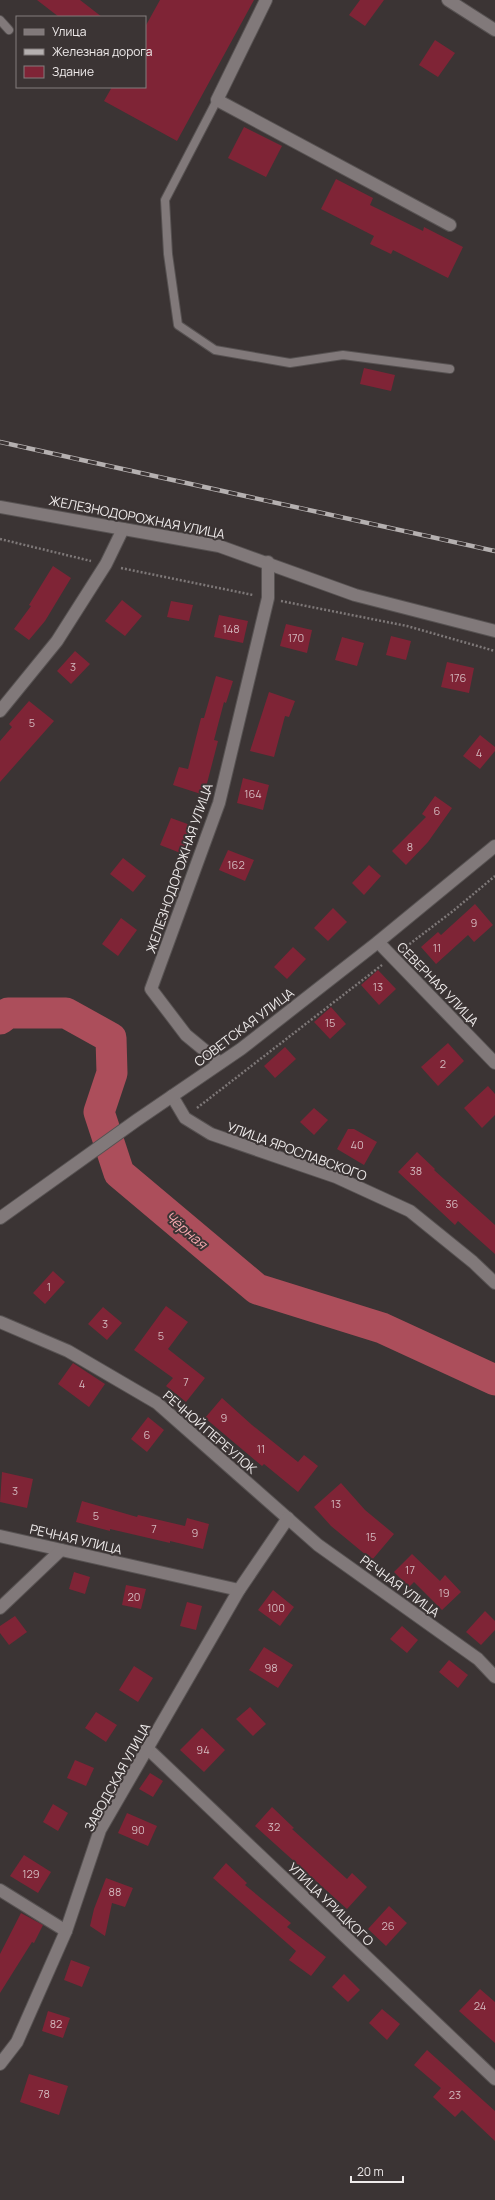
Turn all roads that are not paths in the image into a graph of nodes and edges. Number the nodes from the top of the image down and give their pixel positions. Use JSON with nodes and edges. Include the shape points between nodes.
{"nodes":[{"id":1,"x":266,"y":0,"type":"edge"},
{"id":2,"x":448,"y":0,"type":"edge"},
{"id":3,"x":0,"y":20,"type":"edge"},
{"id":4,"x":9,"y":30,"type":"dead end"},
{"id":5,"x":495,"y":30,"type":"edge"},
{"id":6,"x":217,"y":100,"type":"junction"},
{"id":7,"x":450,"y":225,"type":"dead end"},
{"id":8,"x":450,"y":369,"type":"dead end"},
{"id":9,"x":0,"y":507,"type":"edge"},
{"id":10,"x":123,"y":529,"type":"junction"},
{"id":11,"x":268,"y":562,"type":"junction"},
{"id":12,"x":495,"y":631,"type":"edge"},
{"id":13,"x":0,"y":711,"type":"edge"},
{"id":14,"x":495,"y":846,"type":"edge"},
{"id":15,"x":378,"y":942,"type":"junction"},
{"id":16,"x":495,"y":1063,"type":"edge"},
{"id":17,"x":220,"y":1064,"type":"junction"},
{"id":18,"x":172,"y":1096,"type":"junction"},
{"id":19,"x":0,"y":1218,"type":"edge"},
{"id":20,"x":495,"y":1283,"type":"edge"},
{"id":21,"x":0,"y":1322,"type":"edge"},
{"id":22,"x":288,"y":1518,"type":"junction"},
{"id":23,"x":0,"y":1536,"type":"edge"},
{"id":24,"x":61,"y":1550,"type":"junction"},
{"id":25,"x":239,"y":1590,"type":"junction"},
{"id":26,"x":0,"y":1608,"type":"edge"},
{"id":27,"x":495,"y":1677,"type":"edge"},
{"id":28,"x":148,"y":1749,"type":"junction"},
{"id":29,"x":0,"y":1890,"type":"edge"},
{"id":30,"x":66,"y":1931,"type":"junction"},
{"id":31,"x":0,"y":2064,"type":"edge"},
{"id":32,"x":495,"y":2079,"type":"edge"}],
"edges":[{"from":1,"to":6,"type":"street"},
{"from":2,"to":5,"type":"street"},
{"from":3,"to":4,"type":"lane"},
{"from":6,"to":7,"type":"street"},
{"from":6,"to":8,"type":"lane","via":[[165,200],[168,254],[178,325],[215,350],[290,363],[343,356]]},
{"from":9,"to":10,"type":"street","name":"ЖЕЛЕЗНОДОРОЖНАЯ УЛИЦА"},
{"from":10,"to":11,"type":"street","name":"ЖЕЛЕЗНОДОРОЖНАЯ УЛИЦА","via":[[219,546]]},
{"from":10,"to":13,"type":"street","via":[[106,564],[57,641]]},
{"from":11,"to":12,"type":"street","name":"ЖЕЛЕЗНОДОРОЖНАЯ УЛИЦА","via":[[355,595]]},
{"from":11,"to":17,"type":"street","name":"ЖЕЛЕЗНОДОРОЖНАЯ УЛИЦА","via":[[268,598],[220,802],[151,989],[186,1035]]},
{"from":14,"to":15,"type":"street","name":"СОВЕТСКАЯ УЛИЦА"},
{"from":15,"to":16,"type":"street","name":"СЕВЕРНАЯ УЛИЦА"},
{"from":15,"to":17,"type":"street","name":"СОВЕТСКАЯ УЛИЦА"},
{"from":17,"to":18,"type":"street","name":"СОВЕТСКАЯ УЛИЦА"},
{"from":18,"to":19,"type":"street","name":"СОВЕТСКАЯ УЛИЦА"},
{"from":18,"to":20,"type":"street","name":"УЛИЦА ЯРОСЛАВСКОГО","via":[[185,1118],[211,1134],[336,1177],[410,1211]]},
{"from":21,"to":22,"type":"street","name":"РЕЧНОЙ ПЕРЕУЛОК","via":[[68,1351],[157,1403]]},
{"from":22,"to":25,"type":"street","name":"ЗАВОДСКАЯ УЛИЦА"},
{"from":22,"to":27,"type":"street","name":"РЕЧНАЯ УЛИЦА","via":[[318,1546],[478,1659]]},
{"from":23,"to":24,"type":"street","name":"РЕЧНАЯ УЛИЦА"},
{"from":24,"to":25,"type":"street","name":"РЕЧНАЯ УЛИЦА"},
{"from":24,"to":26,"type":"street"},
{"from":25,"to":28,"type":"street","name":"ЗАВОДСКАЯ УЛИЦА"},
{"from":28,"to":30,"type":"street","name":"ЗАВОДСКАЯ УЛИЦА","via":[[100,1830]]},
{"from":28,"to":32,"type":"street","name":"УЛИЦА УРИЦКОГО"},
{"from":29,"to":30,"type":"street"},
{"from":30,"to":31,"type":"street","name":"ЗАВОДСКАЯ УЛИЦА","via":[[17,2042]]}]}
